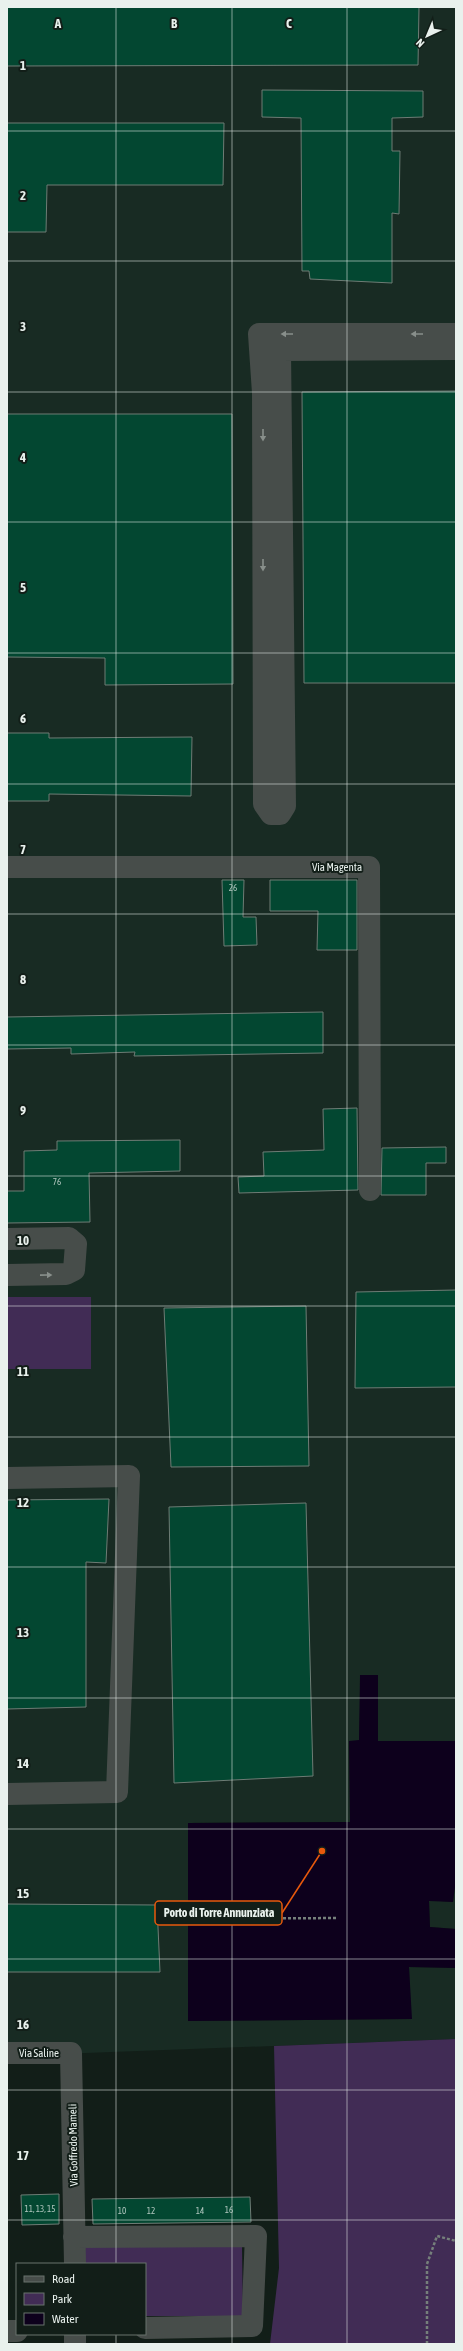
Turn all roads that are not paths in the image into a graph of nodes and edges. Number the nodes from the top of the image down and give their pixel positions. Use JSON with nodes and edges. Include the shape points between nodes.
{"nodes":[{"id":1,"x":456,"y":334,"type":"edge"},
{"id":2,"x":456,"y":349,"type":"edge"},
{"id":3,"x":7,"y":867,"type":"edge"},
{"id":4,"x":370,"y":1190,"type":"dead end"},
{"id":5,"x":7,"y":1239,"type":"edge"},
{"id":6,"x":7,"y":1275,"type":"edge"},
{"id":7,"x":7,"y":1478,"type":"edge"},
{"id":8,"x":7,"y":1794,"type":"edge"},
{"id":9,"x":7,"y":2053,"type":"edge"},
{"id":10,"x":71,"y":2053,"type":"joint"},
{"id":11,"x":74,"y":2237,"type":"junction"},
{"id":12,"x":75,"y":2263,"type":"edge"},
{"id":13,"x":146,"y":2328,"type":"edge"}],
"edges":[{"from":1,"to":2,"type":"street","one_way":true,"via":[[259,334],[263,393],[264,804],[271,814],[280,814],[285,806],[280,350]]},
{"from":3,"to":4,"type":"street","name":"Via Magenta","via":[[369,867]]},
{"from":6,"to":5,"type":"street","one_way":true,"via":[[66,1274],[74,1270],[76,1244],[69,1238]]},
{"from":7,"to":8,"type":"street","via":[[129,1476],[117,1792]]},
{"from":9,"to":10,"type":"street","name":"Via Saline"},
{"from":10,"to":11,"type":"street","name":"Via Goffredo Mameli"},
{"from":11,"to":12,"type":"street","name":"Via Goffredo Mameli"},
{"from":11,"to":13,"type":"street","via":[[256,2236],[252,2326]]}]}
